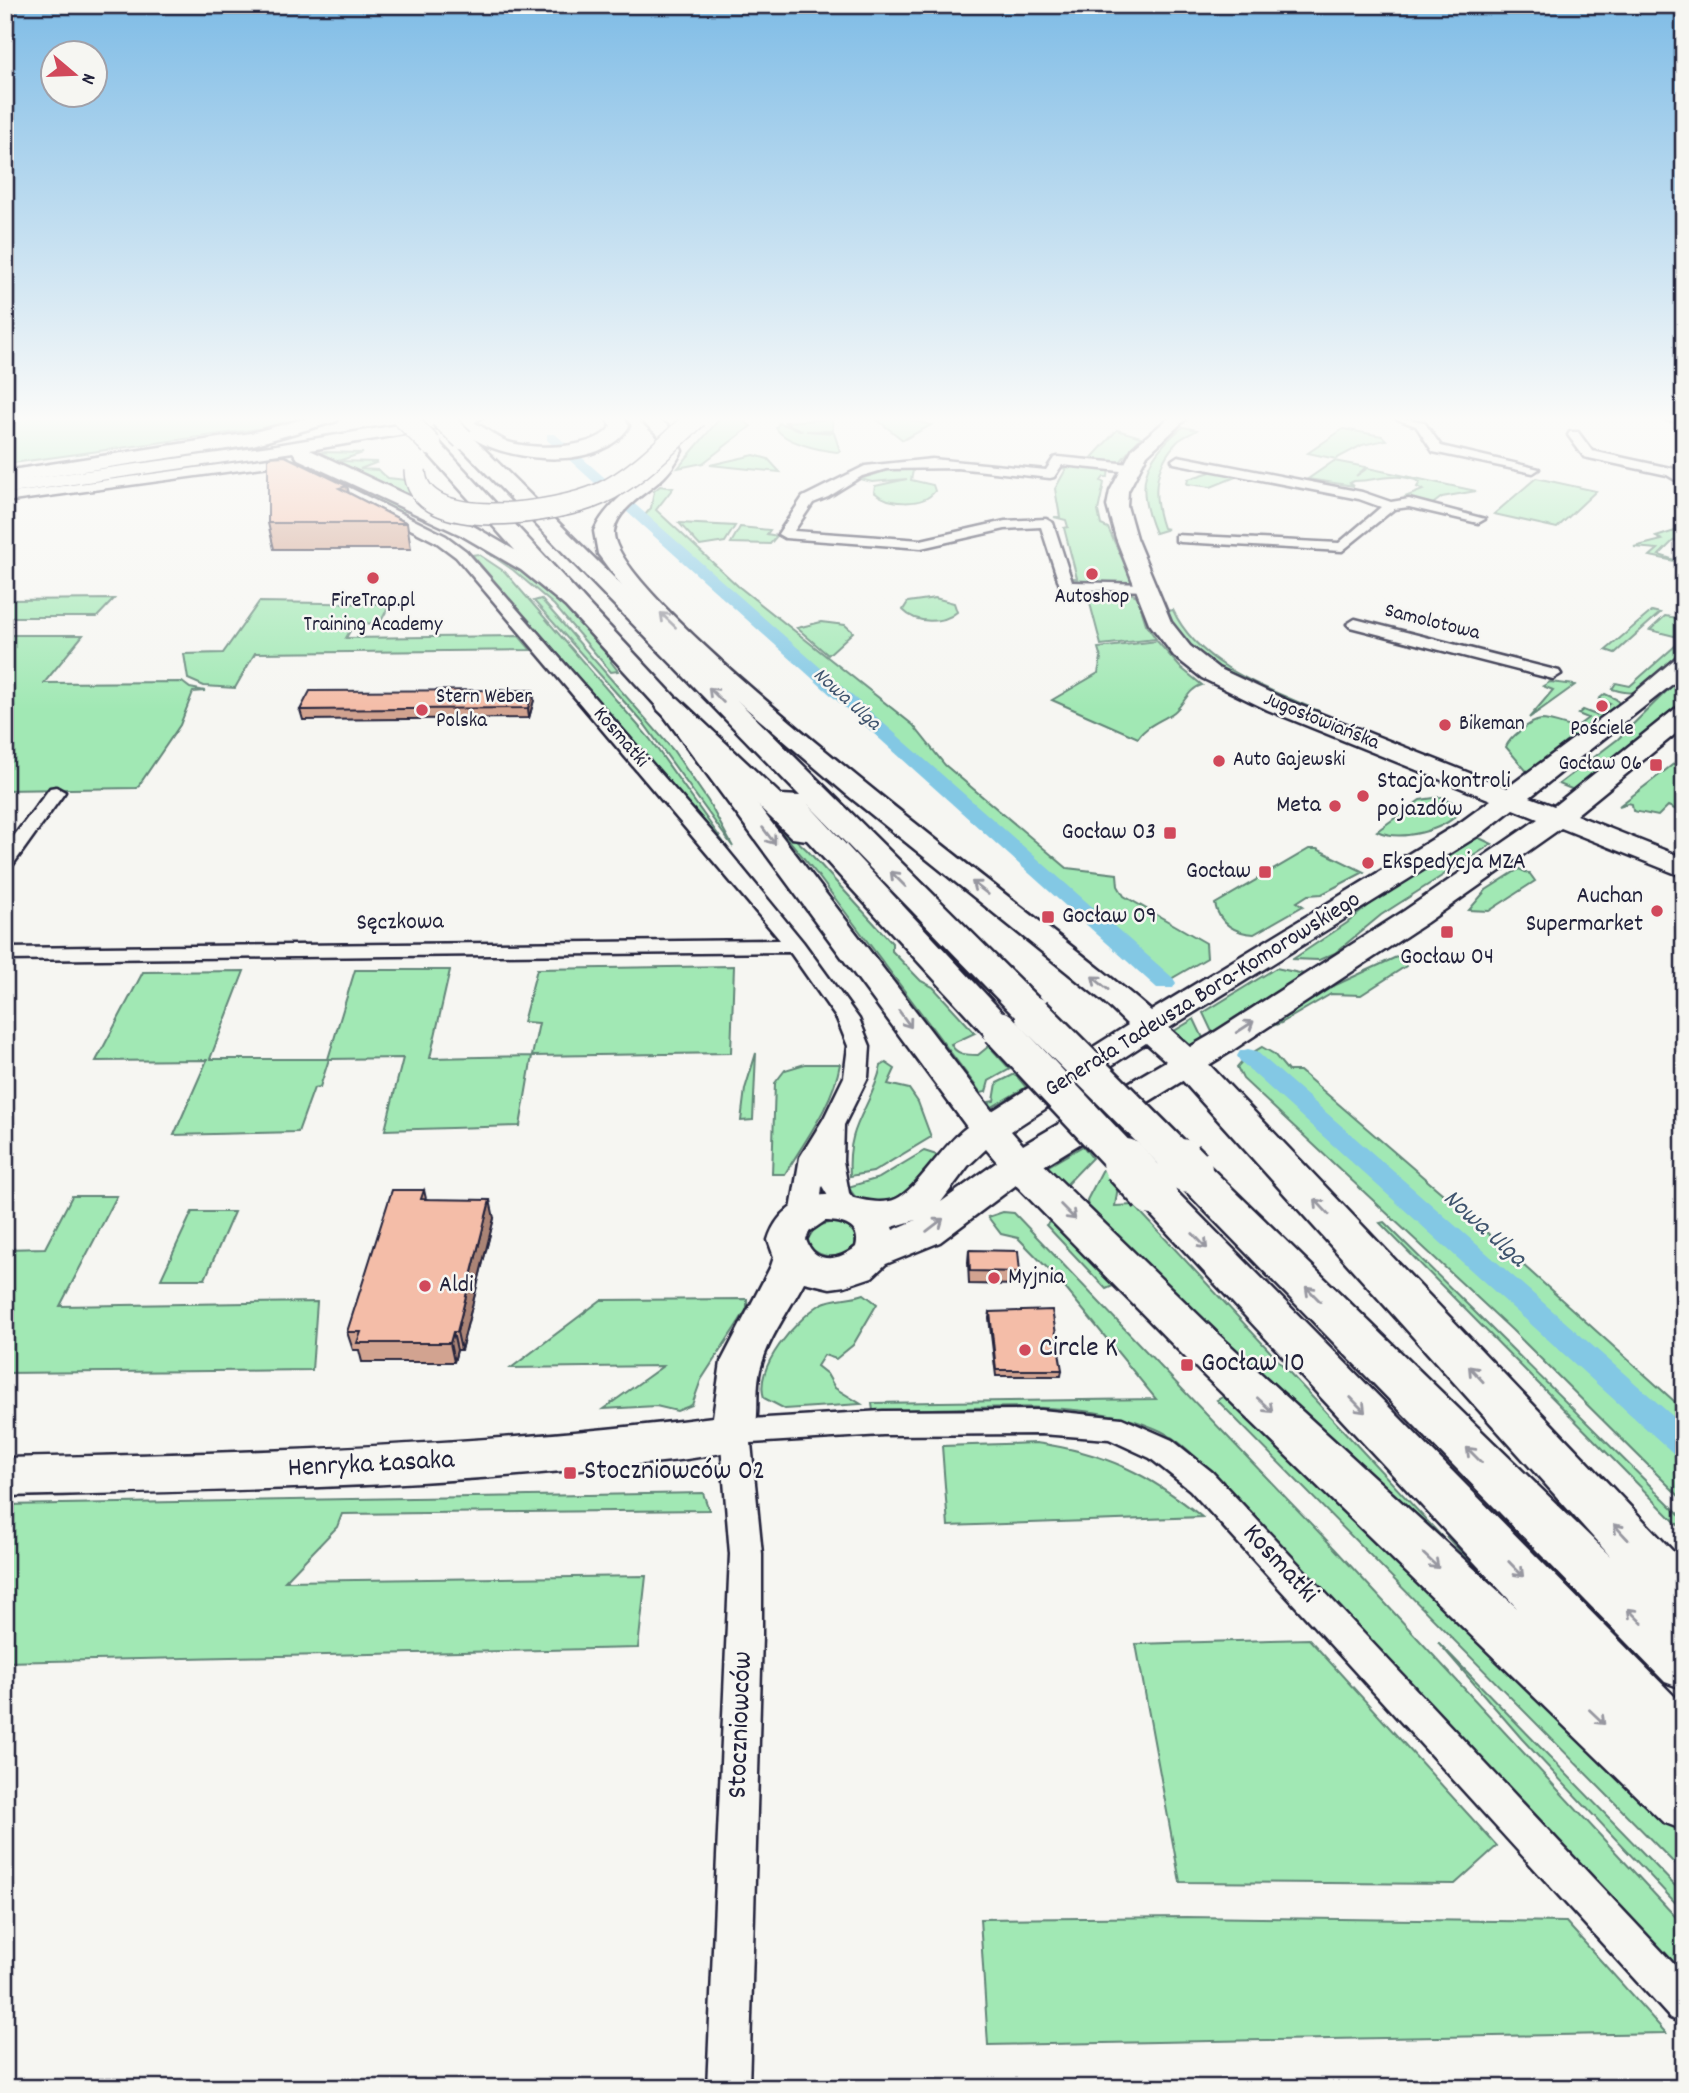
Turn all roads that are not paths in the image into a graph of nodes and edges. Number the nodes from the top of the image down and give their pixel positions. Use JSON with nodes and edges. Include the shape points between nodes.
{"nodes":[{"id":1,"x":391,"y":515,"type":"edge"},
{"id":2,"x":437,"y":515,"type":"edge"},
{"id":3,"x":509,"y":515,"type":"edge"},
{"id":4,"x":524,"y":515,"type":"edge"},
{"id":5,"x":531,"y":515,"type":"edge"},
{"id":6,"x":550,"y":515,"type":"edge"},
{"id":7,"x":615,"y":515,"type":"edge"},
{"id":8,"x":798,"y":515,"type":"edge"},
{"id":9,"x":1120,"y":515,"type":"edge"},
{"id":10,"x":1380,"y":515,"type":"edge"},
{"id":11,"x":1443,"y":515,"type":"edge"},
{"id":12,"x":1476,"y":526,"type":"dead end"},
{"id":13,"x":1181,"y":538,"type":"dead end"},
{"id":14,"x":634,"y":587,"type":"junction"},
{"id":15,"x":1147,"y":588,"type":"junction"},
{"id":16,"x":573,"y":601,"type":"junction"},
{"id":17,"x":1354,"y":624,"type":"dead end"},
{"id":18,"x":1684,"y":663,"type":"edge"},
{"id":19,"x":1553,"y":674,"type":"dead end"},
{"id":20,"x":734,"y":686,"type":"junction"},
{"id":21,"x":668,"y":704,"type":"junction"},
{"id":22,"x":1684,"y":714,"type":"edge"},
{"id":23,"x":56,"y":792,"type":"dead end"},
{"id":24,"x":1504,"y":804,"type":"junction"},
{"id":25,"x":1550,"y":822,"type":"junction"},
{"id":26,"x":851,"y":831,"type":"junction"},
{"id":27,"x":13,"y":841,"type":"edge"},
{"id":28,"x":5,"y":862,"type":"edge"},
{"id":29,"x":1684,"y":868,"type":"edge"},
{"id":30,"x":861,"y":883,"type":"junction"},
{"id":31,"x":1684,"y":884,"type":"edge"},
{"id":32,"x":796,"y":946,"type":"junction"},
{"id":33,"x":5,"y":954,"type":"edge"},
{"id":34,"x":1016,"y":1021,"type":"junction"},
{"id":35,"x":1152,"y":1027,"type":"junction"},
{"id":36,"x":1186,"y":1062,"type":"junction"},
{"id":37,"x":1121,"y":1102,"type":"junction"},
{"id":38,"x":836,"y":1119,"type":"junction"},
{"id":39,"x":1004,"y":1146,"type":"junction"},
{"id":40,"x":1171,"y":1181,"type":"junction"},
{"id":41,"x":855,"y":1212,"type":"junction"},
{"id":42,"x":803,"y":1216,"type":"junction"},
{"id":43,"x":874,"y":1253,"type":"junction"},
{"id":44,"x":810,"y":1266,"type":"junction"},
{"id":45,"x":734,"y":1432,"type":"junction"},
{"id":46,"x":5,"y":1477,"type":"edge"},
{"id":47,"x":1684,"y":1600,"type":"edge"},
{"id":48,"x":1684,"y":1664,"type":"edge"},
{"id":49,"x":1684,"y":1746,"type":"edge"},
{"id":50,"x":1684,"y":1801,"type":"edge"},
{"id":51,"x":1684,"y":2004,"type":"edge"},
{"id":52,"x":728,"y":2088,"type":"edge"}],
"edges":[{"from":1,"to":32,"type":"street","name":"Kosmatki","via":[[454,547]]},
{"from":2,"to":16,"type":"street","via":[[528,566]]},
{"from":3,"to":16,"type":"main road"},
{"from":4,"to":30,"type":"main road"},
{"from":26,"to":5,"type":"main road","one_way":true},
{"from":6,"to":14,"type":"main road"},
{"from":7,"to":14,"type":"street","via":[[604,531],[605,548]]},
{"from":8,"to":15,"type":"street","via":[[785,534],[921,544],[1006,525],[1046,523],[1066,586]]},
{"from":9,"to":15,"type":"street","name":"Jugosłowiańska"},
{"from":10,"to":13,"type":"street","via":[[1342,547]]},
{"from":11,"to":12,"type":"street"},
{"from":20,"to":14,"type":"street","one_way":true},
{"from":15,"to":24,"type":"street","name":"Jugosłowiańska","via":[[1169,637],[1219,684],[1253,706],[1308,733]]},
{"from":16,"to":21,"type":"street"},
{"from":17,"to":19,"type":"street","name":"Samolotowa"},
{"from":18,"to":24,"type":"street","name":"Generała Tadeusza Bora-Komorowskiego"},
{"from":20,"to":26,"type":"main road","via":[[808,769]]},
{"from":35,"to":20,"type":"street","one_way":true},
{"from":21,"to":30,"type":"main road","via":[[768,802]]},
{"from":21,"to":39,"type":"street","one_way":true,"via":[[966,1103]]},
{"from":22,"to":25,"type":"street","name":"Generała Tadeusza Bora-Komorowskiego"},
{"from":23,"to":27,"type":"street"},
{"from":24,"to":25,"type":"street","name":"Jugosłowiańska"},
{"from":24,"to":35,"type":"street","name":"Generała Tadeusza Bora-Komorowskiego"},
{"from":25,"to":29,"type":"street"},
{"from":25,"to":31,"type":"street"},
{"from":36,"to":25,"type":"street","name":"Generała Tadeusza Bora-Komorowskiego","one_way":true,"via":[[1415,917]]},
{"from":34,"to":26,"type":"main road","one_way":true},
{"from":27,"to":28,"type":"street"},
{"from":30,"to":34,"type":"main road"},
{"from":32,"to":33,"type":"street","name":"Sęczkowa"},
{"from":32,"to":38,"type":"street","name":"Kosmatki","via":[[848,1020],[859,1046],[856,1077]]},
{"from":34,"to":37,"type":"main road","bridge":true},
{"from":34,"to":40,"type":"main road","bridge":true},
{"from":35,"to":36,"type":"street"},
{"from":35,"to":39,"type":"street","name":"Generała Tadeusza Bora-Komorowskiego"},
{"from":36,"to":37,"type":"street","name":"Generała Tadeusza Bora-Komorowskiego"},
{"from":47,"to":36,"type":"main road","one_way":true},
{"from":37,"to":39,"type":"street","name":"Generała Tadeusza Bora-Komorowskiego"},
{"from":37,"to":40,"type":"main road","bridge":true},
{"from":38,"to":41,"type":"street","name":"Kosmatki","via":[[831,1173],[841,1202]]},
{"from":38,"to":42,"type":"street","name":"Kosmatki","via":[[812,1157]]},
{"from":39,"to":41,"type":"street","name":"Generała Tadeusza Bora-Komorowskiego","via":[[954,1158],[919,1202],[888,1215]]},
{"from":43,"to":39,"type":"street","name":"Generała Tadeusza Bora-Komorowskiego","one_way":true,"via":[[927,1232]]},
{"from":39,"to":50,"type":"main road","one_way":true,"via":[[1203,1347]]},
{"from":48,"to":40,"type":"main road","one_way":true},
{"from":40,"to":49,"type":"main road","one_way":true},
{"from":41,"to":42,"type":"street","via":[[825,1208]]},
{"from":41,"to":43,"type":"street","via":[[874,1227]]},
{"from":42,"to":44,"type":"street","via":[[789,1231],[788,1249]]},
{"from":43,"to":44,"type":"street","via":[[855,1269]]},
{"from":44,"to":45,"type":"street","name":"Stoczniowców","via":[[775,1322],[740,1363],[733,1386]]},
{"from":45,"to":46,"type":"street","name":"Henryka Łasaka","via":[[352,1469]]},
{"from":45,"to":51,"type":"street","name":"Kosmatki","via":[[883,1423],[1041,1422],[1112,1427],[1161,1449],[1201,1481]]},
{"from":45,"to":52,"type":"street","name":"Stoczniowców","via":[[746,1554]]}]}
